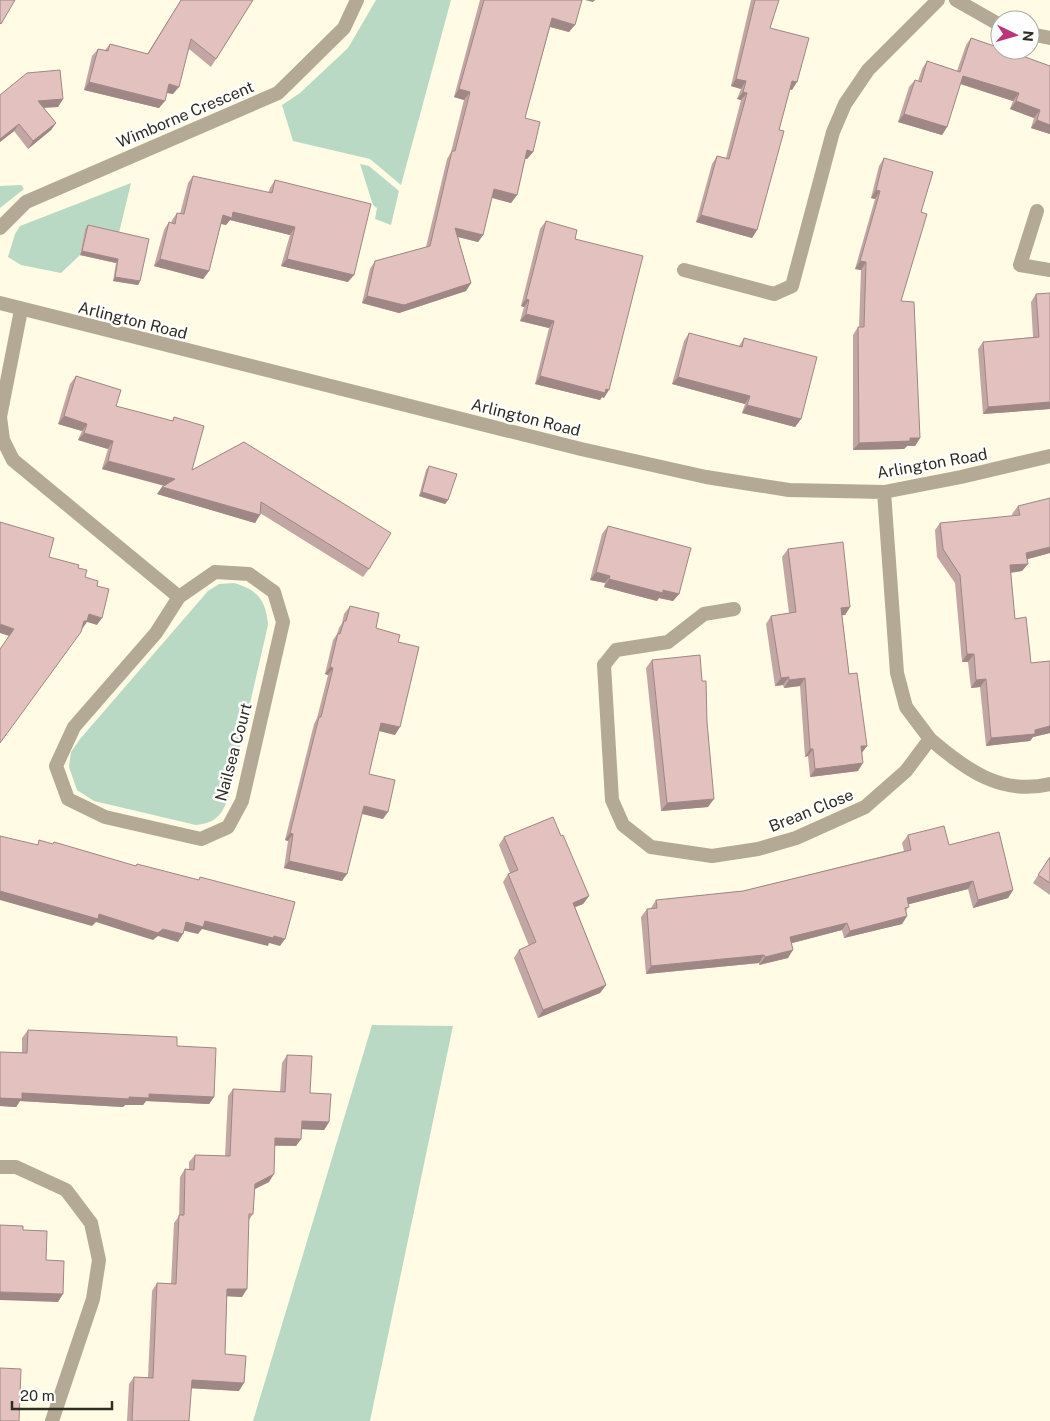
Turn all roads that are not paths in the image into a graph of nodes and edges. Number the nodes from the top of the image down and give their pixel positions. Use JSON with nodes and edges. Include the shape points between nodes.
{"nodes":[{"id":1,"x":358,"y":0,"type":"edge"},
{"id":2,"x":938,"y":0,"type":"edge"},
{"id":3,"x":956,"y":0,"type":"edge"},
{"id":4,"x":990,"y":19,"type":"edge"},
{"id":5,"x":1037,"y":211,"type":"dead end"},
{"id":6,"x":0,"y":228,"type":"edge"},
{"id":7,"x":684,"y":270,"type":"dead end"},
{"id":8,"x":1050,"y":270,"type":"edge"},
{"id":9,"x":0,"y":303,"type":"edge"},
{"id":10,"x":21,"y":310,"type":"junction"},
{"id":11,"x":1050,"y":456,"type":"edge"},
{"id":12,"x":884,"y":492,"type":"junction"},
{"id":13,"x":179,"y":597,"type":"junction"},
{"id":14,"x":734,"y":609,"type":"dead end"},
{"id":15,"x":930,"y":739,"type":"junction"},
{"id":16,"x":1050,"y":784,"type":"edge"},
{"id":17,"x":0,"y":1167,"type":"edge"},
{"id":18,"x":52,"y":1421,"type":"edge"}],
"edges":[{"from":1,"to":6,"type":"street","name":"Wimborne Crescent","via":[[344,28],[278,93],[26,202]]},
{"from":2,"to":7,"type":"street","via":[[868,70],[845,104],[833,132],[792,286],[774,294]]},
{"from":3,"to":4,"type":"street"},
{"from":5,"to":8,"type":"street","via":[[1020,265]]},
{"from":9,"to":10,"type":"street","name":"Arlington Road"},
{"from":10,"to":12,"type":"street","name":"Arlington Road","via":[[706,477],[789,490]]},
{"from":10,"to":13,"type":"street","via":[[0,417],[3,440],[13,460]]},
{"from":11,"to":12,"type":"street","name":"Arlington Road"},
{"from":12,"to":15,"type":"street","via":[[897,673],[906,707]]},
{"from":13,"to":13,"type":"street","name":"Nailsea Court","via":[[215,572],[249,574],[274,592],[283,622],[242,801],[228,827],[201,839],[105,817],[68,799],[56,766],[74,727],[156,633]]},
{"from":14,"to":15,"type":"street","name":"Brean Close","via":[[704,614],[668,642],[616,650],[604,665],[612,800],[624,825],[651,847],[712,856],[758,849],[796,838],[865,807],[906,771]]},
{"from":15,"to":16,"type":"street","via":[[960,765],[985,779],[1033,788]]},
{"from":17,"to":18,"type":"street","via":[[16,1167],[66,1190],[91,1223],[99,1260],[93,1299]]}]}
